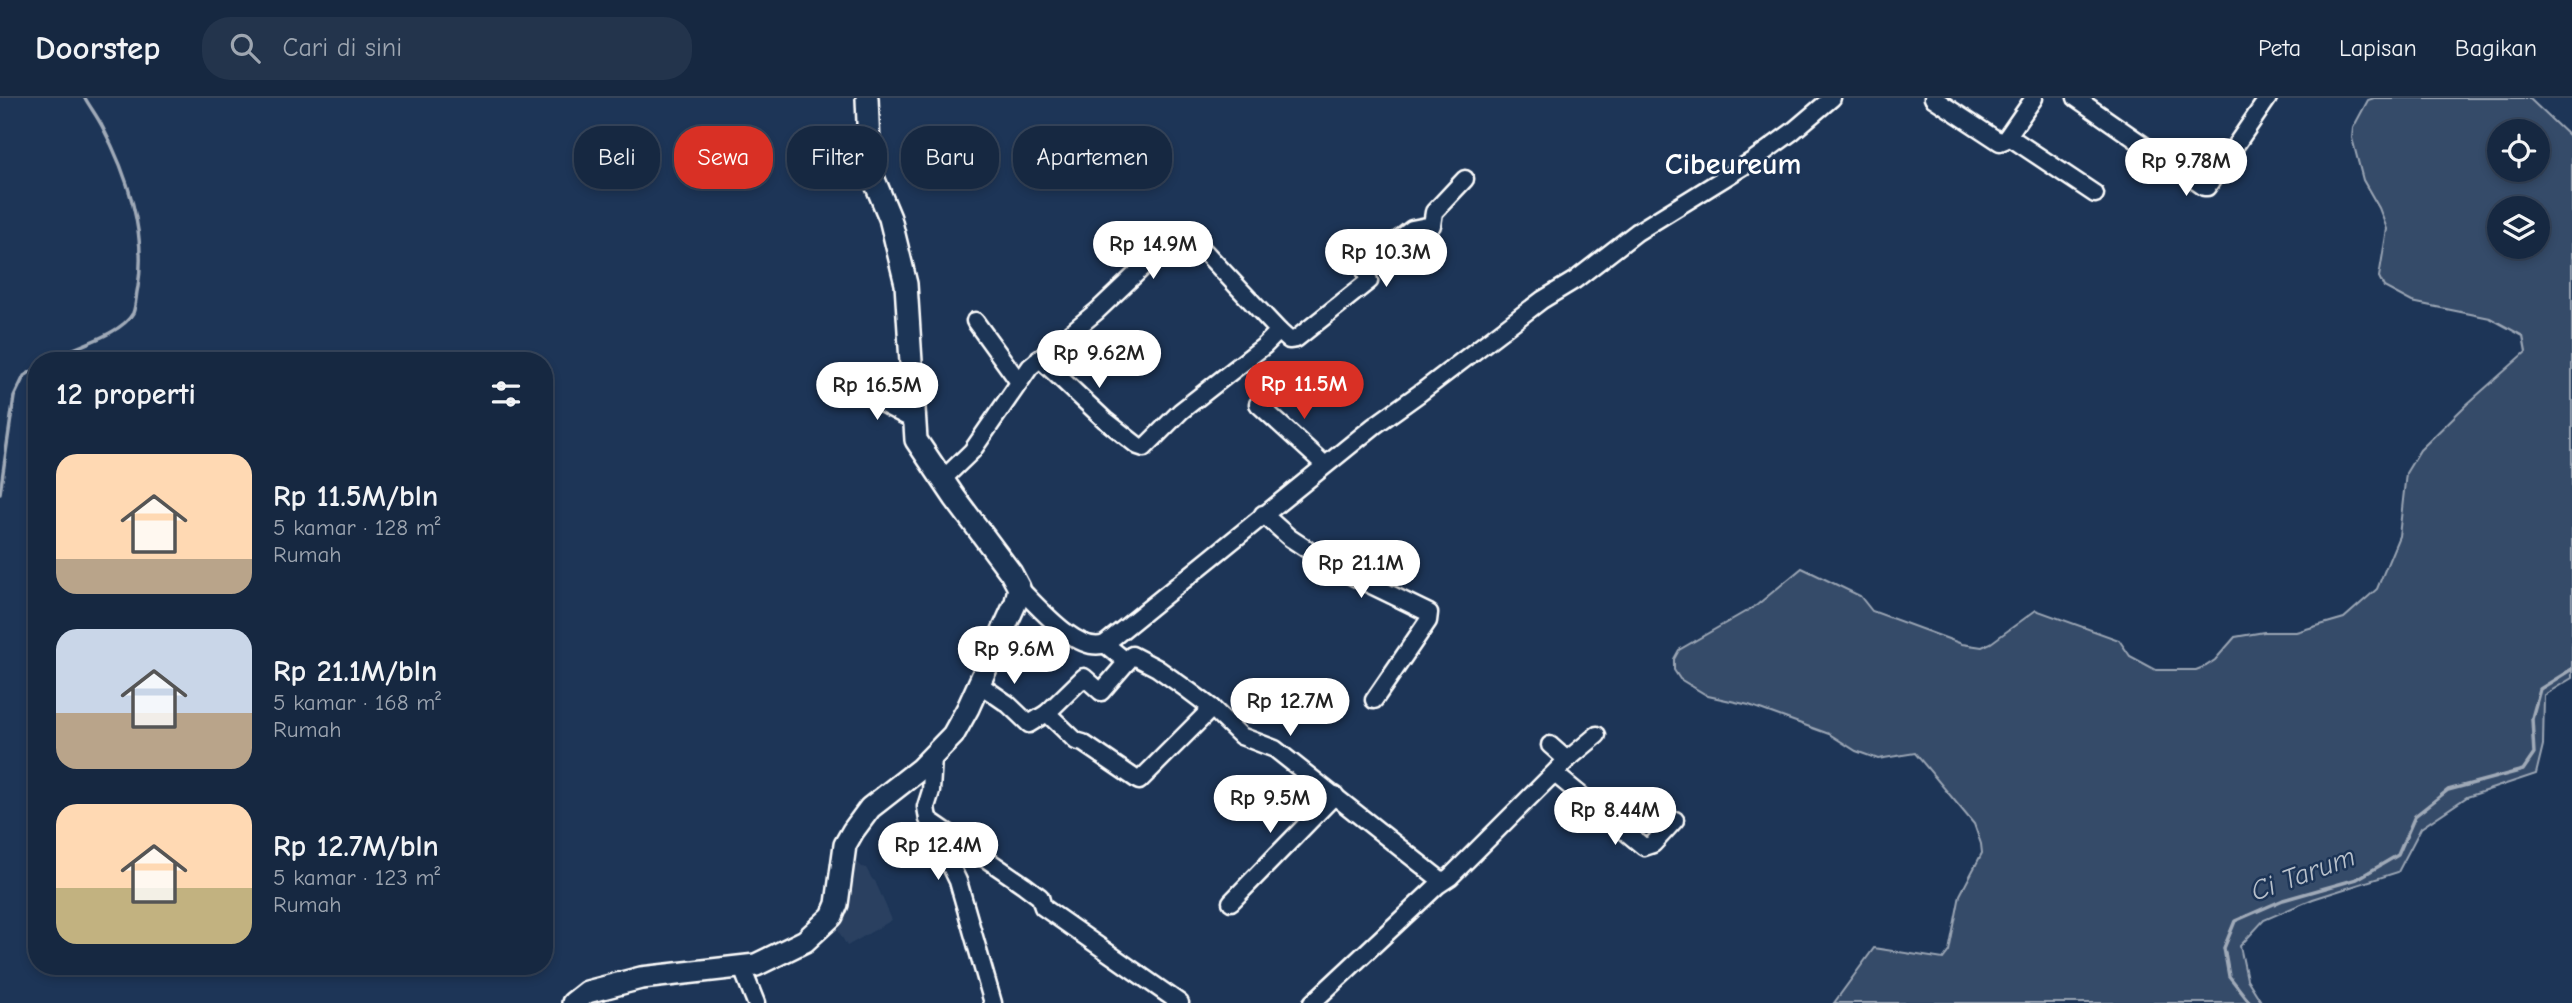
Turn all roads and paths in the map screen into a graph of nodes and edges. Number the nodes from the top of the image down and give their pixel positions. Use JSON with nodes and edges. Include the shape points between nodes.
{"nodes":[{"id":1,"x":867,"y":98,"type":"edge"},
{"id":2,"x":1832,"y":98,"type":"edge"},
{"id":3,"x":1933,"y":98,"type":"edge"},
{"id":4,"x":2034,"y":98,"type":"edge"},
{"id":5,"x":2076,"y":98,"type":"edge"},
{"id":6,"x":2269,"y":98,"type":"edge"},
{"id":7,"x":2008,"y":136,"type":"junction"},
{"id":8,"x":1465,"y":179,"type":"dead end"},
{"id":9,"x":2095,"y":194,"type":"dead end"},
{"id":10,"x":975,"y":321,"type":"dead end"},
{"id":11,"x":1279,"y":331,"type":"junction"},
{"id":12,"x":1039,"y":358,"type":"junction"},
{"id":13,"x":1019,"y":382,"type":"junction"},
{"id":14,"x":866,"y":392,"type":"dead end"},
{"id":15,"x":1258,"y":404,"type":"dead end"},
{"id":16,"x":913,"y":420,"type":"junction"},
{"id":17,"x":1325,"y":465,"type":"junction"},
{"id":18,"x":943,"y":480,"type":"junction"},
{"id":19,"x":1263,"y":514,"type":"junction"},
{"id":20,"x":1019,"y":588,"type":"junction"},
{"id":21,"x":1105,"y":644,"type":"junction"},
{"id":22,"x":1127,"y":662,"type":"junction"},
{"id":23,"x":979,"y":684,"type":"junction"},
{"id":24,"x":1374,"y":700,"type":"dead end"},
{"id":25,"x":1212,"y":708,"type":"junction"},
{"id":26,"x":1047,"y":713,"type":"junction"},
{"id":27,"x":1597,"y":735,"type":"dead end"},
{"id":28,"x":1550,"y":745,"type":"dead end"},
{"id":29,"x":933,"y":757,"type":"junction"},
{"id":30,"x":1567,"y":760,"type":"junction"},
{"id":31,"x":1555,"y":774,"type":"junction"},
{"id":32,"x":1335,"y":795,"type":"junction"},
{"id":33,"x":928,"y":819,"type":"junction"},
{"id":34,"x":1675,"y":820,"type":"dead end"},
{"id":35,"x":1442,"y":881,"type":"junction"},
{"id":36,"x":1231,"y":902,"type":"dead end"},
{"id":37,"x":742,"y":968,"type":"junction"},
{"id":38,"x":573,"y":1003,"type":"edge"},
{"id":39,"x":756,"y":1003,"type":"edge"},
{"id":40,"x":993,"y":1003,"type":"edge"},
{"id":41,"x":1180,"y":1003,"type":"edge"},
{"id":42,"x":1312,"y":1003,"type":"edge"}],
"edges":[{"from":1,"to":16,"type":"main road","via":[[870,170],[890,218],[906,284]]},
{"from":2,"to":17,"type":"street","via":[[1752,161],[1637,232],[1510,323]]},
{"from":3,"to":7,"type":"street","via":[[1997,141]]},
{"from":4,"to":7,"type":"street"},
{"from":5,"to":6,"type":"street","via":[[2204,187]]},
{"from":7,"to":9,"type":"street"},
{"from":8,"to":11,"type":"street","via":[[1434,212],[1432,225],[1412,229],[1364,267],[1369,281],[1296,339],[1289,340]]},
{"from":10,"to":13,"type":"street"},
{"from":11,"to":12,"type":"street","via":[[1181,411],[1144,448],[1105,420]]},
{"from":11,"to":12,"type":"street","via":[[1183,233]]},
{"from":12,"to":13,"type":"street"},
{"from":13,"to":18,"type":"street","via":[[972,451]]},
{"from":14,"to":16,"type":"street"},
{"from":15,"to":17,"type":"street"},
{"from":16,"to":18,"type":"main road","via":[[916,440]]},
{"from":17,"to":19,"type":"street"},
{"from":18,"to":20,"type":"main road"},
{"from":19,"to":21,"type":"street"},
{"from":19,"to":24,"type":"street","via":[[1334,568],[1429,613]]},
{"from":20,"to":21,"type":"street","via":[[1076,640],[1092,647]]},
{"from":20,"to":23,"type":"main road"},
{"from":21,"to":22,"type":"street"},
{"from":22,"to":25,"type":"street","via":[[1136,655]]},
{"from":22,"to":26,"type":"street","via":[[1101,692],[1084,677]]},
{"from":23,"to":26,"type":"street","via":[[1030,724]]},
{"from":23,"to":29,"type":"main road","via":[[953,735]]},
{"from":25,"to":26,"type":"street","via":[[1139,781],[1076,741]]},
{"from":25,"to":32,"type":"street","via":[[1241,736],[1275,749]]},
{"from":27,"to":30,"type":"street"},
{"from":28,"to":30,"type":"street"},
{"from":29,"to":33,"type":"street"},
{"from":29,"to":37,"type":"main road","via":[[860,819],[845,845],[832,916],[805,941]]},
{"from":30,"to":31,"type":"street"},
{"from":31,"to":34,"type":"street","via":[[1644,848]]},
{"from":31,"to":35,"type":"street"},
{"from":32,"to":35,"type":"street"},
{"from":32,"to":36,"type":"street"},
{"from":33,"to":40,"type":"street","via":[[958,881]]},
{"from":33,"to":41,"type":"street","via":[[1040,897],[1041,906]]},
{"from":35,"to":42,"type":"street"},
{"from":37,"to":38,"type":"main road","via":[[641,978],[587,992]]},
{"from":37,"to":39,"type":"street"}]}
